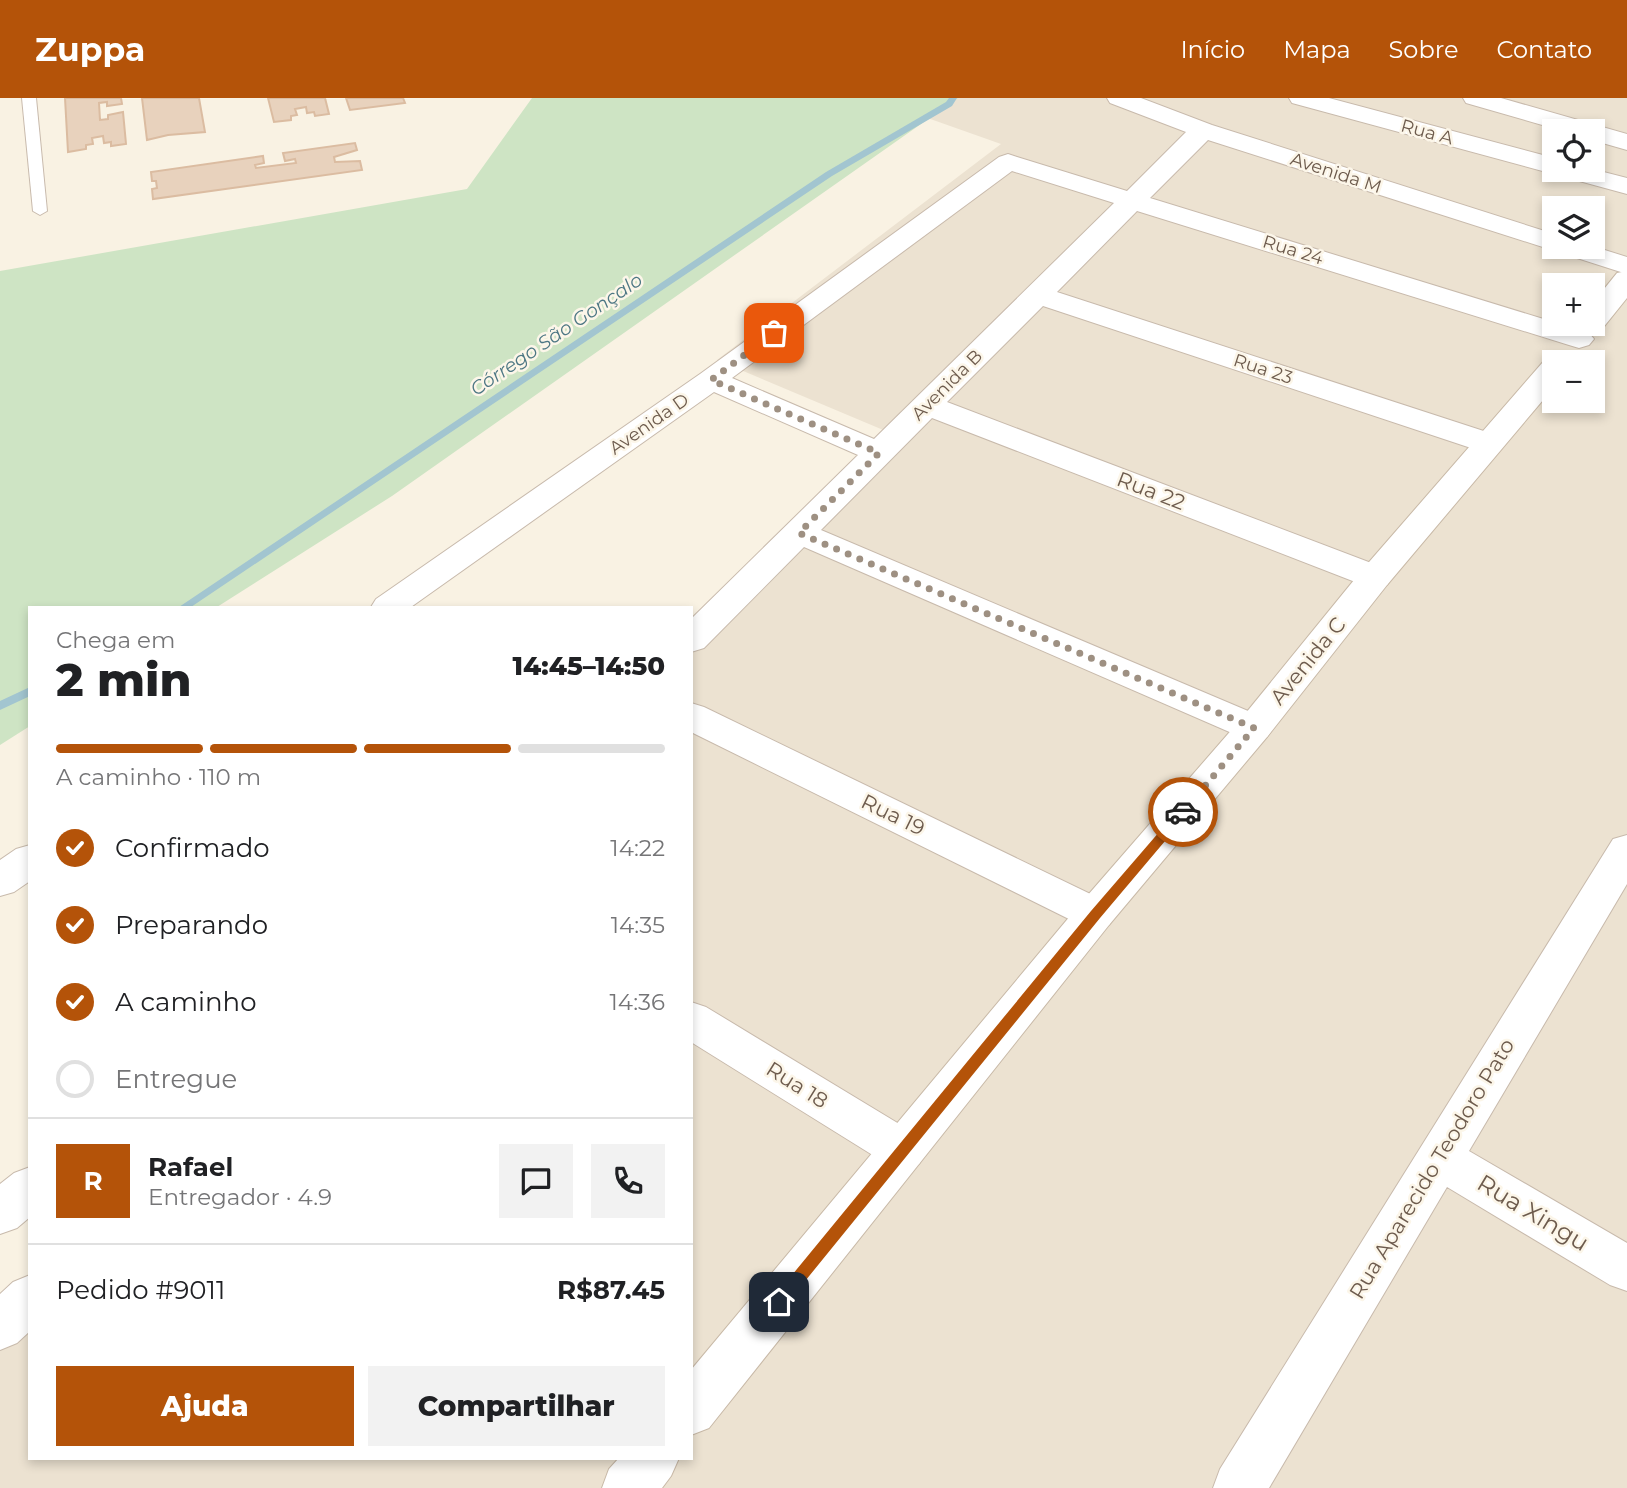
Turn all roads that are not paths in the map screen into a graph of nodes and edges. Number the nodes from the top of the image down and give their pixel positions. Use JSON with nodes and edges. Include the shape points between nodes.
{"nodes":[{"id":1,"x":29,"y":98,"type":"edge"},
{"id":2,"x":1119,"y":98,"type":"edge"},
{"id":3,"x":1301,"y":98,"type":"edge"},
{"id":4,"x":1475,"y":98,"type":"edge"},
{"id":5,"x":1512,"y":103,"type":"edge"},
{"id":6,"x":1190,"y":119,"type":"junction"},
{"id":7,"x":1556,"y":119,"type":"edge"},
{"id":8,"x":1605,"y":136,"type":"edge"},
{"id":9,"x":1627,"y":142,"type":"edge"},
{"id":10,"x":1008,"y":162,"type":"joint"},
{"id":11,"x":1542,"y":163,"type":"edge"},
{"id":12,"x":1605,"y":180,"type":"edge"},
{"id":13,"x":1627,"y":186,"type":"edge"},
{"id":14,"x":1133,"y":200,"type":"junction"},
{"id":15,"x":40,"y":211,"type":"dead end"},
{"id":16,"x":1542,"y":239,"type":"edge"},
{"id":17,"x":1605,"y":259,"type":"edge"},
{"id":18,"x":1627,"y":266,"type":"edge"},
{"id":19,"x":1627,"y":279,"type":"edge"},
{"id":20,"x":1038,"y":295,"type":"junction"},
{"id":21,"x":1579,"y":338,"type":"edge"},
{"id":22,"x":711,"y":380,"type":"junction"},
{"id":23,"x":927,"y":405,"type":"junction"},
{"id":24,"x":1488,"y":443,"type":"junction"},
{"id":25,"x":879,"y":453,"type":"junction"},
{"id":26,"x":799,"y":533,"type":"junction"},
{"id":27,"x":1375,"y":577,"type":"junction"},
{"id":28,"x":389,"y":606,"type":"edge"},
{"id":29,"x":693,"y":638,"type":"edge"},
{"id":30,"x":693,"y":717,"type":"edge"},
{"id":31,"x":1254,"y":728,"type":"junction"},
{"id":32,"x":1627,"y":850,"type":"edge"},
{"id":33,"x":28,"y":861,"type":"edge"},
{"id":34,"x":0,"y":881,"type":"edge"},
{"id":35,"x":1095,"y":914,"type":"junction"},
{"id":36,"x":693,"y":1021,"type":"edge"},
{"id":37,"x":903,"y":1150,"type":"junction"},
{"id":38,"x":1438,"y":1157,"type":"junction"},
{"id":39,"x":28,"y":1190,"type":"edge"},
{"id":40,"x":0,"y":1213,"type":"edge"},
{"id":41,"x":1627,"y":1269,"type":"edge"},
{"id":42,"x":693,"y":1408,"type":"edge"},
{"id":43,"x":651,"y":1460,"type":"edge"},
{"id":44,"x":628,"y":1488,"type":"edge"},
{"id":45,"x":1239,"y":1488,"type":"edge"}],
"edges":[{"from":1,"to":15,"type":"lane"},
{"from":2,"to":6,"type":"street","name":"Avenida M"},
{"from":3,"to":11,"type":"street","name":"Rua A"},
{"from":4,"to":5,"type":"street"},
{"from":5,"to":7,"type":"street"},
{"from":6,"to":14,"type":"street","name":"Avenida B"},
{"from":6,"to":16,"type":"street","name":"Avenida M"},
{"from":8,"to":9,"type":"street"},
{"from":10,"to":14,"type":"street","name":"Rua 24"},
{"from":10,"to":22,"type":"street","name":"Avenida D"},
{"from":12,"to":13,"type":"street"},
{"from":14,"to":20,"type":"street","name":"Avenida B"},
{"from":14,"to":21,"type":"street","name":"Rua 24"},
{"from":17,"to":18,"type":"street"},
{"from":19,"to":21,"type":"street","name":"Avenida C"},
{"from":20,"to":23,"type":"street","name":"Avenida B"},
{"from":20,"to":24,"type":"street","name":"Rua 23"},
{"from":21,"to":24,"type":"street","name":"Avenida C"},
{"from":22,"to":25,"type":"street"},
{"from":22,"to":28,"type":"street","name":"Avenida D"},
{"from":23,"to":25,"type":"street","name":"Avenida B"},
{"from":23,"to":27,"type":"street","name":"Rua 22"},
{"from":24,"to":27,"type":"street","name":"Avenida C"},
{"from":25,"to":26,"type":"street","name":"Avenida B"},
{"from":26,"to":29,"type":"street","name":"Avenida B"},
{"from":26,"to":31,"type":"street"},
{"from":27,"to":31,"type":"street","name":"Avenida C"},
{"from":30,"to":35,"type":"street","name":"Rua 19"},
{"from":31,"to":35,"type":"street","name":"Avenida C"},
{"from":32,"to":38,"type":"street","name":"Rua Aparecido Teodoro Pato"},
{"from":33,"to":34,"type":"street"},
{"from":35,"to":37,"type":"street","name":"Avenida C"},
{"from":36,"to":37,"type":"street","name":"Rua 18"},
{"from":37,"to":42,"type":"street","name":"Avenida C"},
{"from":38,"to":41,"type":"street","name":"Rua Xingu"},
{"from":38,"to":45,"type":"street","name":"Rua Aparecido Teodoro Pato"},
{"from":39,"to":40,"type":"street"},
{"from":43,"to":44,"type":"street"}]}
